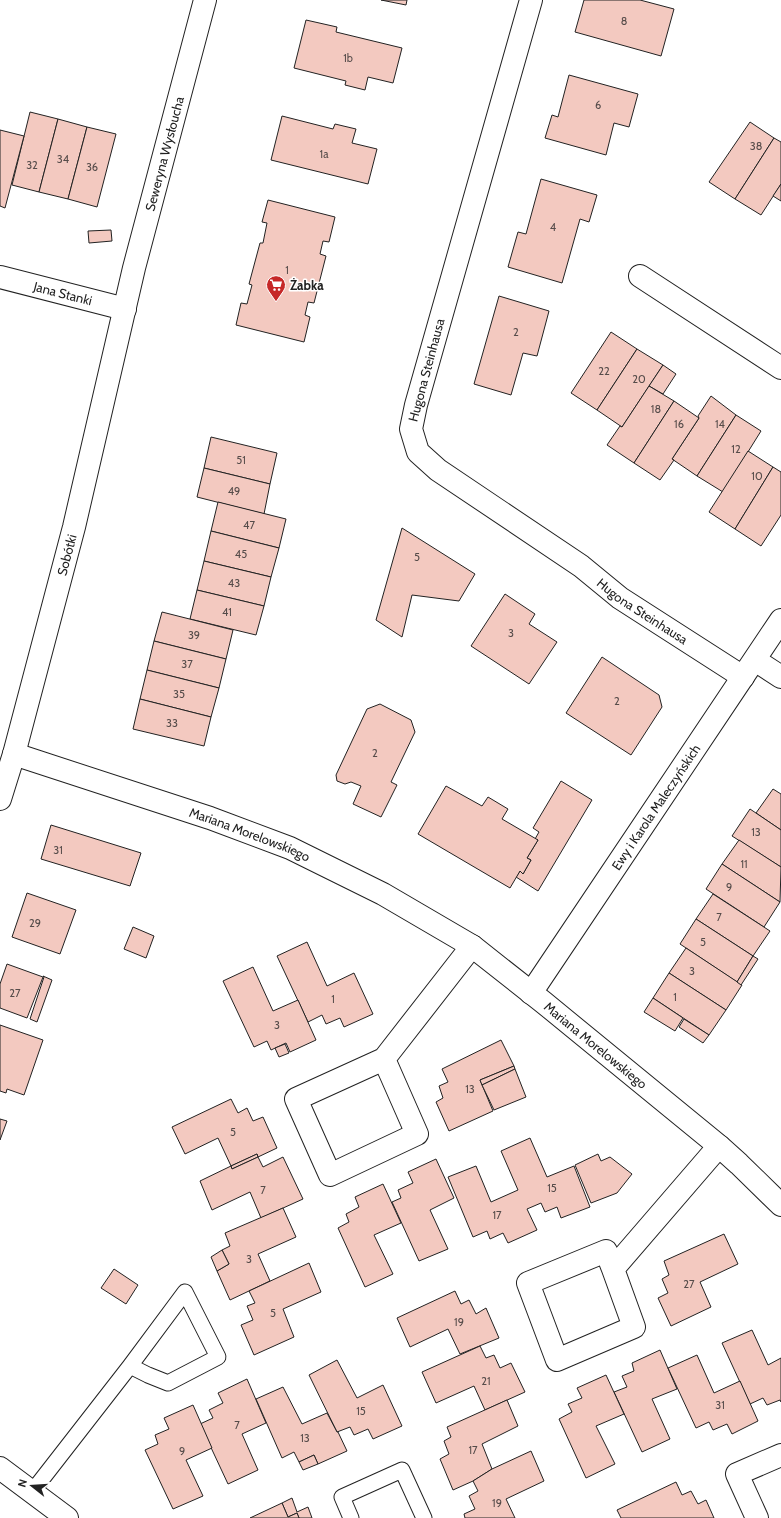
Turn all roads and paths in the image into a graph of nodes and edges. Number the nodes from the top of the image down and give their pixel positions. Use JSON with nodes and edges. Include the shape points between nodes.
{"nodes":[{"id":1,"x":205,"y":0,"type":"edge"},
{"id":2,"x":531,"y":0,"type":"edge"},
{"id":3,"x":640,"y":276,"type":"dead end"},
{"id":4,"x":0,"y":278,"type":"edge"},
{"id":5,"x":125,"y":309,"type":"junction"},
{"id":6,"x":781,"y":368,"type":"edge"},
{"id":7,"x":781,"y":620,"type":"edge"},
{"id":8,"x":749,"y":669,"type":"junction"},
{"id":9,"x":781,"y":677,"type":"edge"},
{"id":10,"x":14,"y":754,"type":"junction"},
{"id":11,"x":0,"y":799,"type":"edge"},
{"id":12,"x":472,"y":946,"type":"junction"},
{"id":13,"x":531,"y":993,"type":"junction"},
{"id":14,"x":384,"y":1059,"type":"junction"},
{"id":15,"x":719,"y":1146,"type":"junction"},
{"id":16,"x":781,"y":1205,"type":"edge"},
{"id":17,"x":613,"y":1269,"type":"junction"},
{"id":18,"x":130,"y":1366,"type":"junction"},
{"id":19,"x":781,"y":1455,"type":"edge"},
{"id":20,"x":0,"y":1468,"type":"edge"},
{"id":21,"x":32,"y":1492,"type":"junction"},
{"id":22,"x":66,"y":1518,"type":"edge"},
{"id":23,"x":351,"y":1518,"type":"edge"},
{"id":24,"x":424,"y":1518,"type":"edge"},
{"id":25,"x":757,"y":1518,"type":"edge"}],
"edges":[{"from":1,"to":5,"type":"street","name":"Seweryna Wysłoucha"},
{"from":2,"to":8,"type":"street","name":"Hugona Steinhausa","via":[[416,405],[411,429],[418,452],[438,470],[581,566],[620,598]]},
{"from":3,"to":6,"type":"street"},
{"from":4,"to":5,"type":"street","name":"Jana Stanki"},
{"from":5,"to":10,"type":"street","name":"Sobótki","via":[[74,527]]},
{"from":7,"to":8,"type":"street","name":"Ewy i Karola Maleczyńskich"},
{"from":8,"to":9,"type":"street","name":"Hugona Steinhausa"},
{"from":8,"to":13,"type":"street","name":"Ewy i Karola Maleczyńskich"},
{"from":10,"to":11,"type":"street","name":"Sobótki"},
{"from":10,"to":12,"type":"street","name":"Mariana Morelowskiego","via":[[210,818],[290,848],[383,894]]},
{"from":12,"to":13,"type":"street","name":"Mariana Morelowskiego"},
{"from":12,"to":14,"type":"street"},
{"from":13,"to":15,"type":"street","name":"Mariana Morelowskiego"},
{"from":14,"to":14,"type":"street","via":[[296,1099],[330,1175],[417,1134]]},
{"from":15,"to":16,"type":"street","name":"Mariana Morelowskiego"},
{"from":15,"to":17,"type":"street"},
{"from":17,"to":17,"type":"street","via":[[606,1251],[528,1283],[557,1360],[634,1327]]},
{"from":18,"to":18,"type":"lane","via":[[148,1341],[185,1292],[218,1357],[168,1383]]},
{"from":18,"to":21,"type":"lane"},
{"from":19,"to":25,"type":"street","via":[[738,1474]]},
{"from":20,"to":21,"type":"street"},
{"from":21,"to":22,"type":"street"},
{"from":23,"to":24,"type":"lane","via":[[342,1498],[402,1470]]}]}
